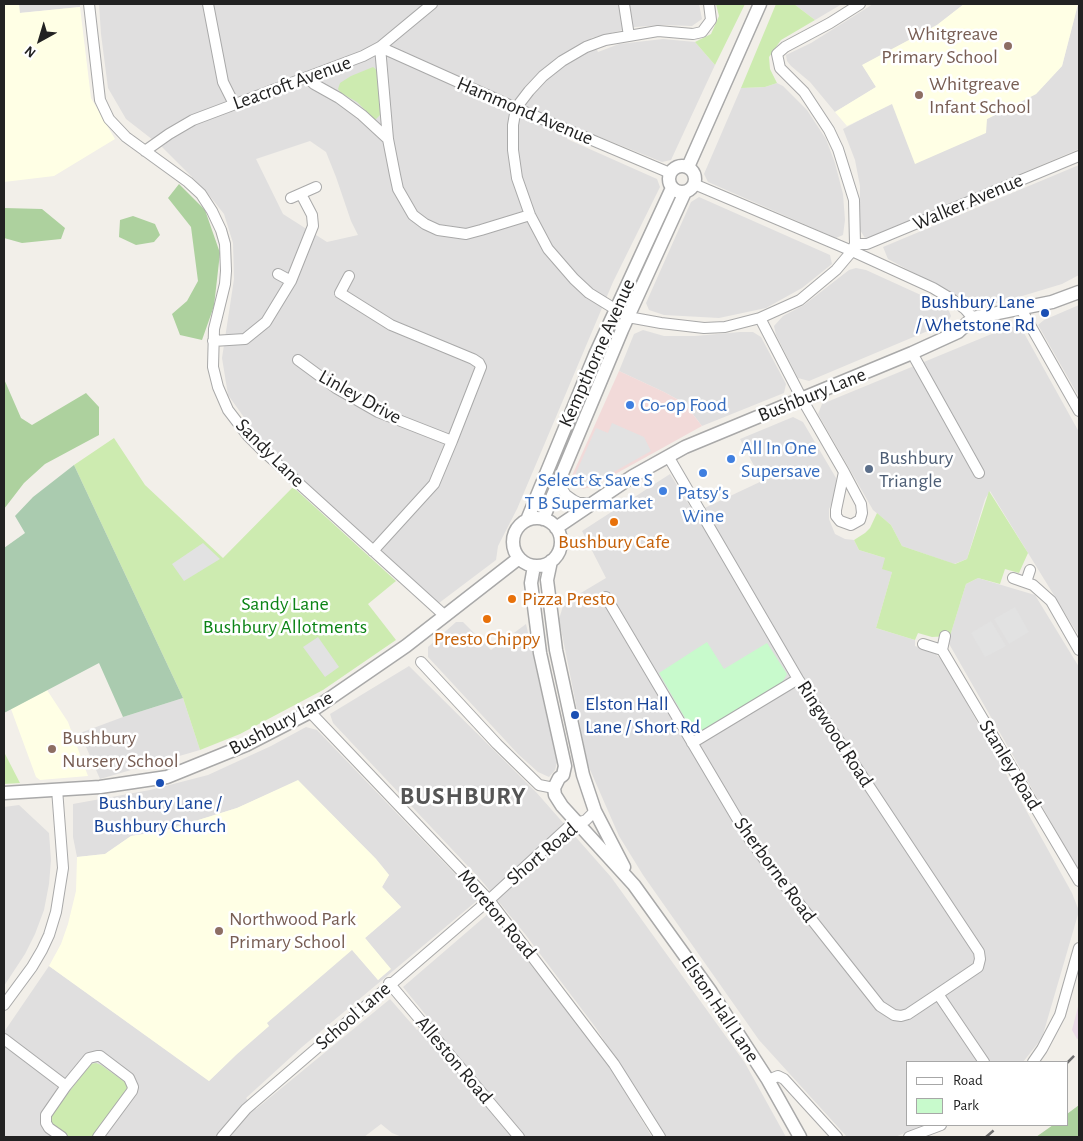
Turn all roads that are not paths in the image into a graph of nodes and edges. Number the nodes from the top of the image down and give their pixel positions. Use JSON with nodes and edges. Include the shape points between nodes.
{"nodes":[{"id":1,"x":89,"y":4,"type":"edge"},
{"id":2,"x":208,"y":4,"type":"edge"},
{"id":3,"x":432,"y":4,"type":"edge"},
{"id":4,"x":624,"y":4,"type":"edge"},
{"id":5,"x":709,"y":4,"type":"edge"},
{"id":6,"x":760,"y":4,"type":"edge"},
{"id":7,"x":860,"y":4,"type":"edge"},
{"id":8,"x":629,"y":36,"type":"junction"},
{"id":9,"x":380,"y":47,"type":"junction"},
{"id":10,"x":307,"y":77,"type":"junction"},
{"id":11,"x":234,"y":104,"type":"junction"},
{"id":12,"x":516,"y":108,"type":"junction"},
{"id":13,"x":388,"y":139,"type":"junction"},
{"id":14,"x":145,"y":151,"type":"junction"},
{"id":15,"x":1079,"y":156,"type":"edge"},
{"id":16,"x":688,"y":167,"type":"junction"},
{"id":17,"x":670,"y":173,"type":"junction"},
{"id":18,"x":316,"y":187,"type":"dead end"},
{"id":19,"x":672,"y":188,"type":"junction"},
{"id":20,"x":690,"y":188,"type":"junction"},
{"id":21,"x":530,"y":215,"type":"junction"},
{"id":22,"x":853,"y":247,"type":"junction"},
{"id":23,"x":278,"y":274,"type":"dead end"},
{"id":24,"x":349,"y":276,"type":"dead end"},
{"id":25,"x":291,"y":282,"type":"junction"},
{"id":26,"x":1079,"y":292,"type":"edge"},
{"id":27,"x":1021,"y":308,"type":"junction"},
{"id":28,"x":615,"y":310,"type":"junction"},
{"id":29,"x":628,"y":317,"type":"junction"},
{"id":30,"x":760,"y":318,"type":"junction"},
{"id":31,"x":973,"y":318,"type":"junction"},
{"id":32,"x":212,"y":341,"type":"junction"},
{"id":33,"x":912,"y":353,"type":"junction"},
{"id":34,"x":298,"y":360,"type":"dead end"},
{"id":35,"x":802,"y":399,"type":"junction"},
{"id":36,"x":1079,"y":411,"type":"edge"},
{"id":37,"x":452,"y":441,"type":"junction"},
{"id":38,"x":668,"y":456,"type":"junction"},
{"id":39,"x":844,"y":472,"type":"junction"},
{"id":40,"x":979,"y":473,"type":"dead end"},
{"id":41,"x":558,"y":482,"type":"junction"},
{"id":42,"x":591,"y":503,"type":"junction"},
{"id":43,"x":543,"y":519,"type":"junction"},
{"id":44,"x":527,"y":520,"type":"junction"},
{"id":45,"x":556,"y":528,"type":"junction"},
{"id":46,"x":373,"y":551,"type":"junction"},
{"id":47,"x":519,"y":558,"type":"junction"},
{"id":48,"x":551,"y":561,"type":"junction"},
{"id":49,"x":534,"y":566,"type":"junction"},
{"id":50,"x":1030,"y":570,"type":"dead end"},
{"id":51,"x":1013,"y":578,"type":"dead end"},
{"id":52,"x":1026,"y":582,"type":"junction"},
{"id":53,"x":606,"y":597,"type":"dead end"},
{"id":54,"x":444,"y":615,"type":"junction"},
{"id":55,"x":945,"y":636,"type":"dead end"},
{"id":56,"x":924,"y":644,"type":"dead end"},
{"id":57,"x":942,"y":650,"type":"junction"},
{"id":58,"x":1079,"y":650,"type":"edge"},
{"id":59,"x":421,"y":662,"type":"dead end"},
{"id":60,"x":798,"y":679,"type":"junction"},
{"id":61,"x":310,"y":712,"type":"junction"},
{"id":62,"x":692,"y":743,"type":"junction"},
{"id":63,"x":583,"y":775,"type":"junction"},
{"id":64,"x":563,"y":776,"type":"junction"},
{"id":65,"x":554,"y":788,"type":"junction"},
{"id":66,"x":57,"y":789,"type":"junction"},
{"id":67,"x":4,"y":793,"type":"edge"},
{"id":68,"x":595,"y":811,"type":"junction"},
{"id":69,"x":575,"y":820,"type":"junction"},
{"id":70,"x":1079,"y":881,"type":"edge"},
{"id":71,"x":634,"y":885,"type":"junction"},
{"id":72,"x":489,"y":900,"type":"junction"},
{"id":73,"x":1079,"y":948,"type":"edge"},
{"id":74,"x":390,"y":983,"type":"junction"},
{"id":75,"x":938,"y":994,"type":"junction"},
{"id":76,"x":4,"y":1005,"type":"edge"},
{"id":77,"x":4,"y":1039,"type":"edge"},
{"id":78,"x":983,"y":1061,"type":"edge"},
{"id":79,"x":1034,"y":1061,"type":"edge"},
{"id":80,"x":768,"y":1080,"type":"junction"},
{"id":81,"x":66,"y":1086,"type":"junction"},
{"id":82,"x":938,"y":1126,"type":"edge"},
{"id":83,"x":62,"y":1137,"type":"edge"},
{"id":84,"x":98,"y":1137,"type":"edge"},
{"id":85,"x":223,"y":1137,"type":"edge"},
{"id":86,"x":519,"y":1137,"type":"edge"},
{"id":87,"x":660,"y":1137,"type":"edge"},
{"id":88,"x":800,"y":1137,"type":"edge"},
{"id":89,"x":837,"y":1137,"type":"edge"},
{"id":90,"x":909,"y":1137,"type":"edge"}],
"edges":[{"from":1,"to":14,"type":"street","name":"Sandy Lane","via":[[100,100],[116,127]]},
{"from":2,"to":11,"type":"street","via":[[223,82]]},
{"from":3,"to":9,"type":"street","name":"Leacroft Avenue"},
{"from":4,"to":8,"type":"street"},
{"from":5,"to":8,"type":"street","via":[[712,20],[702,32],[658,31]]},
{"from":6,"to":16,"type":"street"},
{"from":7,"to":22,"type":"street","via":[[785,46],[777,54],[780,68],[804,92],[827,126],[838,150],[854,200]]},
{"from":8,"to":12,"type":"street","via":[[605,40],[562,60],[543,76]]},
{"from":9,"to":10,"type":"street","name":"Leacroft Avenue","via":[[348,63]]},
{"from":9,"to":12,"type":"street","name":"Hammond Avenue"},
{"from":9,"to":13,"type":"street"},
{"from":10,"to":11,"type":"street","name":"Leacroft Avenue"},
{"from":10,"to":13,"type":"street","via":[[362,115]]},
{"from":11,"to":14,"type":"street","name":"Leacroft Avenue","via":[[193,120]]},
{"from":12,"to":17,"type":"street","name":"Hammond Avenue"},
{"from":12,"to":21,"type":"street","via":[[513,150],[517,178]]},
{"from":13,"to":21,"type":"street","via":[[398,189],[414,215],[424,224],[466,234]]},
{"from":14,"to":32,"type":"street","name":"Sandy Lane","via":[[201,194],[221,230],[225,244],[225,284]]},
{"from":15,"to":22,"type":"street","name":"Walker Avenue"},
{"from":16,"to":17,"type":"street","via":[[679,166]]},
{"from":16,"to":20,"type":"street","via":[[694,174]]},
{"from":17,"to":19,"type":"street"},
{"from":18,"to":25,"type":"street","via":[[296,196],[312,216],[313,226]]},
{"from":19,"to":20,"type":"street","via":[[678,192]]},
{"from":19,"to":28,"type":"street","name":"Kempthorne Avenue"},
{"from":20,"to":22,"type":"street"},
{"from":20,"to":29,"type":"street","name":"Kempthorne Avenue"},
{"from":21,"to":28,"type":"street","via":[[548,249],[574,280]]},
{"from":22,"to":30,"type":"street","via":[[836,270],[800,300]]},
{"from":22,"to":31,"type":"street","via":[[954,300]]},
{"from":23,"to":25,"type":"street"},
{"from":24,"to":37,"type":"street","via":[[340,293],[391,325],[479,363],[480,371]]},
{"from":25,"to":32,"type":"street","via":[[266,322],[245,339]]},
{"from":26,"to":27,"type":"street","name":"Bushbury Lane"},
{"from":27,"to":31,"type":"street","name":"Bushbury Lane"},
{"from":27,"to":36,"type":"street"},
{"from":28,"to":29,"type":"street"},
{"from":28,"to":44,"type":"street","name":"Kempthorne Avenue"},
{"from":29,"to":30,"type":"street","via":[[704,328],[725,328]]},
{"from":29,"to":41,"type":"street","name":"Kempthorne Avenue"},
{"from":30,"to":35,"type":"street"},
{"from":31,"to":33,"type":"street","name":"Bushbury Lane","via":[[958,332]]},
{"from":32,"to":46,"type":"street","name":"Sandy Lane","via":[[216,378],[236,422],[261,449]]},
{"from":33,"to":35,"type":"street","name":"Bushbury Lane"},
{"from":33,"to":40,"type":"street"},
{"from":34,"to":37,"type":"street","name":"Linley Drive","via":[[336,388],[378,412]]},
{"from":35,"to":38,"type":"street","name":"Bushbury Lane"},
{"from":35,"to":39,"type":"street"},
{"from":37,"to":46,"type":"street","via":[[434,484]]},
{"from":38,"to":42,"type":"street","name":"Bushbury Lane"},
{"from":38,"to":60,"type":"street","name":"Ringwood Road"},
{"from":39,"to":39,"type":"street","via":[[861,504],[860,520],[851,525],[836,516]]},
{"from":41,"to":42,"type":"street","via":[[572,500]]},
{"from":41,"to":43,"type":"street","name":"Kempthorne Avenue"},
{"from":42,"to":45,"type":"street","name":"Bushbury Lane"},
{"from":43,"to":44,"type":"street"},
{"from":43,"to":45,"type":"street"},
{"from":44,"to":47,"type":"street","via":[[513,537]]},
{"from":45,"to":48,"type":"street","via":[[560,547]]},
{"from":46,"to":54,"type":"street","name":"Sandy Lane"},
{"from":47,"to":49,"type":"street"},
{"from":47,"to":54,"type":"street","name":"Bushbury Lane"},
{"from":48,"to":49,"type":"street"},
{"from":48,"to":63,"type":"street","name":"Elston Hall Lane","via":[[547,580],[556,650]]},
{"from":49,"to":64,"type":"street","via":[[531,583],[540,653],[563,754]]},
{"from":50,"to":52,"type":"street"},
{"from":51,"to":52,"type":"street"},
{"from":52,"to":58,"type":"street","via":[[1051,601]]},
{"from":53,"to":62,"type":"street","name":"Sherborne Road"},
{"from":54,"to":61,"type":"street","name":"Bushbury Lane","via":[[406,646]]},
{"from":55,"to":57,"type":"street"},
{"from":56,"to":57,"type":"street"},
{"from":57,"to":70,"type":"street","name":"Stanley Road"},
{"from":59,"to":65,"type":"street","via":[[540,785]]},
{"from":60,"to":62,"type":"street"},
{"from":60,"to":75,"type":"street","name":"Ringwood Road","via":[[979,952],[978,968]]},
{"from":61,"to":66,"type":"street","name":"Bushbury Lane","via":[[246,745],[167,777],[100,787]]},
{"from":61,"to":72,"type":"street","name":"Moreton Road"},
{"from":62,"to":75,"type":"street","name":"Sherborne Road","via":[[748,837],[880,1006],[901,1016]]},
{"from":63,"to":64,"type":"street"},
{"from":63,"to":68,"type":"street","name":"Elston Hall Lane"},
{"from":64,"to":65,"type":"street"},
{"from":65,"to":69,"type":"street","name":"Elston Hall Lane","via":[[558,800]]},
{"from":66,"to":67,"type":"street","name":"Bushbury Lane"},
{"from":66,"to":76,"type":"street","via":[[63,868],[56,912],[42,950]]},
{"from":68,"to":69,"type":"street","name":"Short Road","via":[[586,820]]},
{"from":68,"to":71,"type":"street","name":"Elston Hall Lane"},
{"from":69,"to":71,"type":"street","name":"Elston Hall Lane"},
{"from":69,"to":72,"type":"street","name":"Short Road"},
{"from":71,"to":80,"type":"street","name":"Elston Hall Lane","via":[[736,1029]]},
{"from":72,"to":74,"type":"street","name":"School Lane"},
{"from":72,"to":87,"type":"street","name":"Moreton Road","via":[[614,1064]]},
{"from":73,"to":79,"type":"street","via":[[1060,1015]]},
{"from":74,"to":85,"type":"street","name":"School Lane","via":[[246,1109]]},
{"from":74,"to":86,"type":"street","name":"Alleston Road"},
{"from":75,"to":78,"type":"street"},
{"from":77,"to":81,"type":"street"},
{"from":80,"to":88,"type":"street","name":"Elston Hall Lane"},
{"from":80,"to":89,"type":"street","via":[[778,1076],[784,1078]]},
{"from":81,"to":83,"type":"street","via":[[46,1119],[49,1128]]},
{"from":81,"to":84,"type":"street","via":[[94,1056],[100,1056],[131,1081],[132,1091]]},
{"from":82,"to":90,"type":"street"}]}
